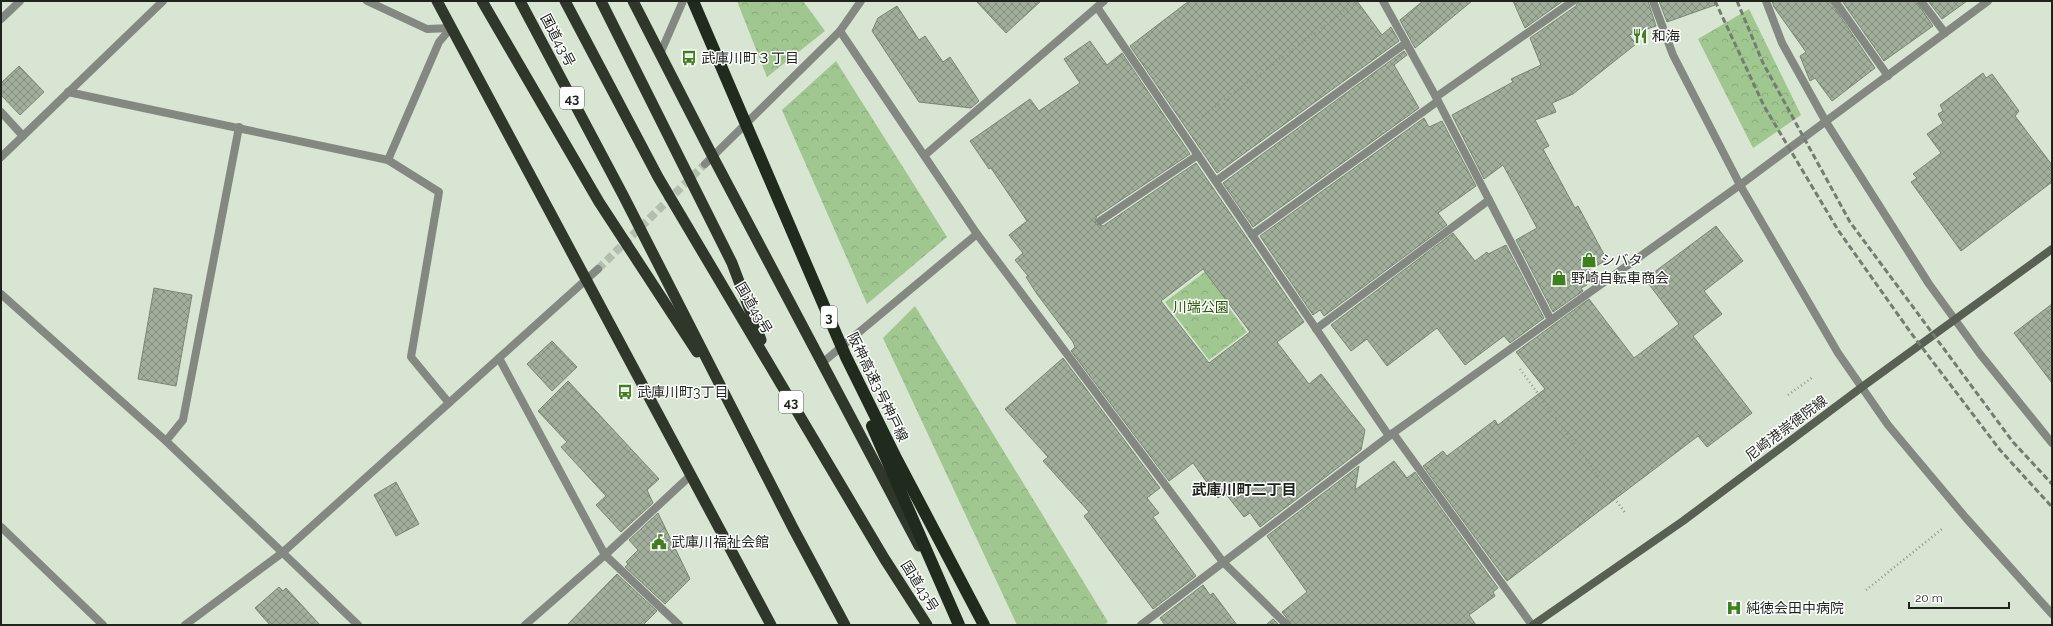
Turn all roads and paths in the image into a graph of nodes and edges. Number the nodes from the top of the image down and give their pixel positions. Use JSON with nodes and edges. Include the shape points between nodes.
{"nodes":[{"id":1,"x":20,"y":1,"type":"edge"},
{"id":2,"x":163,"y":1,"type":"edge"},
{"id":3,"x":367,"y":1,"type":"edge"},
{"id":4,"x":437,"y":1,"type":"edge"},
{"id":5,"x":482,"y":1,"type":"edge"},
{"id":6,"x":520,"y":1,"type":"edge"},
{"id":7,"x":565,"y":1,"type":"edge"},
{"id":8,"x":601,"y":1,"type":"edge"},
{"id":9,"x":633,"y":1,"type":"edge"},
{"id":10,"x":683,"y":1,"type":"edge"},
{"id":11,"x":688,"y":1,"type":"edge"},
{"id":12,"x":693,"y":1,"type":"edge"},
{"id":13,"x":861,"y":1,"type":"edge"},
{"id":14,"x":1104,"y":1,"type":"edge"},
{"id":15,"x":1358,"y":1,"type":"edge"},
{"id":16,"x":1383,"y":1,"type":"edge"},
{"id":17,"x":1573,"y":1,"type":"edge"},
{"id":18,"x":1653,"y":1,"type":"edge"},
{"id":19,"x":1766,"y":1,"type":"edge"},
{"id":20,"x":1834,"y":1,"type":"edge"},
{"id":21,"x":1921,"y":1,"type":"edge"},
{"id":22,"x":1988,"y":1,"type":"edge"},
{"id":23,"x":1097,"y":7,"type":"junction"},
{"id":24,"x":1,"y":19,"type":"edge"},
{"id":25,"x":451,"y":28,"type":"junction"},
{"id":26,"x":840,"y":31,"type":"junction"},
{"id":27,"x":1944,"y":34,"type":"junction"},
{"id":28,"x":1406,"y":43,"type":"junction"},
{"id":29,"x":660,"y":54,"type":"junction"},
{"id":30,"x":1888,"y":76,"type":"junction"},
{"id":31,"x":68,"y":92,"type":"junction"},
{"id":32,"x":1437,"y":99,"type":"junction"},
{"id":33,"x":1,"y":112,"type":"edge"},
{"id":34,"x":1826,"y":122,"type":"junction"},
{"id":35,"x":239,"y":127,"type":"junction"},
{"id":36,"x":1182,"y":131,"type":"junction"},
{"id":37,"x":23,"y":136,"type":"junction"},
{"id":38,"x":925,"y":155,"type":"junction"},
{"id":39,"x":1198,"y":155,"type":"junction"},
{"id":40,"x":1,"y":157,"type":"edge"},
{"id":41,"x":388,"y":160,"type":"junction"},
{"id":42,"x":709,"y":161,"type":"junction"},
{"id":43,"x":1216,"y":181,"type":"junction"},
{"id":44,"x":1740,"y":185,"type":"junction"},
{"id":45,"x":1489,"y":200,"type":"junction"},
{"id":46,"x":1100,"y":221,"type":"dead end"},
{"id":47,"x":976,"y":234,"type":"junction"},
{"id":48,"x":1252,"y":235,"type":"junction"},
{"id":49,"x":2052,"y":249,"type":"edge"},
{"id":50,"x":598,"y":269,"type":"tunnel mouth"},
{"id":51,"x":587,"y":280,"type":"junction"},
{"id":52,"x":1,"y":294,"type":"edge"},
{"id":53,"x":1956,"y":319,"type":"junction"},
{"id":54,"x":1551,"y":320,"type":"junction"},
{"id":55,"x":1316,"y":329,"type":"junction"},
{"id":56,"x":1507,"y":352,"type":"junction"},
{"id":57,"x":499,"y":358,"type":"junction"},
{"id":58,"x":822,"y":362,"type":"junction"},
{"id":59,"x":772,"y":369,"type":"junction"},
{"id":60,"x":1813,"y":377,"type":"dead end"},
{"id":61,"x":1862,"y":387,"type":"junction"},
{"id":62,"x":1788,"y":395,"type":"dead end"},
{"id":63,"x":449,"y":402,"type":"junction"},
{"id":64,"x":730,"y":403,"type":"junction"},
{"id":65,"x":1391,"y":435,"type":"junction"},
{"id":66,"x":166,"y":440,"type":"junction"},
{"id":67,"x":2052,"y":443,"type":"edge"},
{"id":68,"x":691,"y":475,"type":"junction"},
{"id":69,"x":1626,"y":514,"type":"dead end"},
{"id":70,"x":1,"y":527,"type":"edge"},
{"id":71,"x":1942,"y":529,"type":"dead end"},
{"id":72,"x":282,"y":553,"type":"junction"},
{"id":73,"x":605,"y":555,"type":"junction"},
{"id":74,"x":1223,"y":562,"type":"junction"},
{"id":75,"x":1866,"y":590,"type":"dead end"},
{"id":76,"x":2052,"y":614,"type":"edge"},
{"id":77,"x":103,"y":625,"type":"edge"},
{"id":78,"x":185,"y":625,"type":"edge"},
{"id":79,"x":358,"y":625,"type":"edge"},
{"id":80,"x":525,"y":625,"type":"edge"},
{"id":81,"x":679,"y":625,"type":"edge"},
{"id":82,"x":771,"y":625,"type":"edge"},
{"id":83,"x":845,"y":625,"type":"edge"},
{"id":84,"x":927,"y":625,"type":"edge"},
{"id":85,"x":960,"y":625,"type":"edge"},
{"id":86,"x":984,"y":625,"type":"edge"},
{"id":87,"x":1141,"y":625,"type":"edge"},
{"id":88,"x":1287,"y":625,"type":"edge"},
{"id":89,"x":1533,"y":625,"type":"edge"}],
"edges":[{"from":1,"to":24,"type":"street"},
{"from":2,"to":31,"type":"street"},
{"from":3,"to":25,"type":"street","via":[[427,29]]},
{"from":4,"to":25,"type":"highway"},
{"from":5,"to":64,"type":"highway","via":[[599,202]]},
{"from":6,"to":64,"type":"highway","name":"国道43号","number":"43"},
{"from":7,"to":59,"type":"highway","name":"国道43号","number":"43","via":[[658,177]]},
{"from":8,"to":59,"type":"highway","via":[[732,263]]},
{"from":9,"to":29,"type":"highway"},
{"from":10,"to":29,"type":"street"},
{"from":11,"to":85,"type":"highway","name":"阪神高速3号神戸線","number":"3","bridge":true},
{"from":12,"to":86,"type":"highway","name":"阪神高速3号神戸線","number":"3","bridge":true,"via":[[846,358]]},
{"from":13,"to":26,"type":"street"},
{"from":14,"to":23,"type":"street"},
{"from":15,"to":36,"type":"path"},
{"from":16,"to":28,"type":"street"},
{"from":17,"to":32,"type":"street"},
{"from":18,"to":44,"type":"street","via":[[1673,55]]},
{"from":19,"to":34,"type":"street","via":[[1782,43]]},
{"from":20,"to":30,"type":"street"},
{"from":21,"to":27,"type":"street"},
{"from":22,"to":27,"type":"street"},
{"from":23,"to":36,"type":"street"},
{"from":23,"to":38,"type":"street"},
{"from":25,"to":41,"type":"street","via":[[439,42]]},
{"from":25,"to":51,"type":"highway"},
{"from":26,"to":38,"type":"street"},
{"from":26,"to":42,"type":"street"},
{"from":27,"to":30,"type":"street"},
{"from":28,"to":32,"type":"street"},
{"from":28,"to":43,"type":"street"},
{"from":29,"to":42,"type":"highway"},
{"from":30,"to":34,"type":"street"},
{"from":31,"to":35,"type":"street"},
{"from":31,"to":37,"type":"street"},
{"from":32,"to":45,"type":"street"},
{"from":32,"to":48,"type":"street"},
{"from":33,"to":37,"type":"street"},
{"from":34,"to":44,"type":"street"},
{"from":34,"to":53,"type":"street","via":[[1929,284]]},
{"from":35,"to":41,"type":"street"},
{"from":35,"to":66,"type":"street","via":[[183,420]]},
{"from":36,"to":39,"type":"street"},
{"from":37,"to":40,"type":"street"},
{"from":38,"to":47,"type":"street"},
{"from":39,"to":43,"type":"street"},
{"from":39,"to":46,"type":"street"},
{"from":41,"to":63,"type":"street","via":[[439,192],[411,357]]},
{"from":42,"to":58,"type":"highway"},
{"from":43,"to":48,"type":"street"},
{"from":44,"to":54,"type":"street"},
{"from":44,"to":61,"type":"street","via":[[1838,353]]},
{"from":45,"to":54,"type":"street"},
{"from":45,"to":55,"type":"street"},
{"from":47,"to":58,"type":"street"},
{"from":47,"to":74,"type":"street"},
{"from":48,"to":55,"type":"street"},
{"from":49,"to":53,"type":"main road","name":"尼崎港崇徳院線"},
{"from":50,"to":51,"type":"street"},
{"from":51,"to":57,"type":"street"},
{"from":51,"to":68,"type":"highway"},
{"from":52,"to":66,"type":"street"},
{"from":53,"to":61,"type":"main road","name":"尼崎港崇徳院線"},
{"from":53,"to":67,"type":"street","via":[[1980,354]]},
{"from":54,"to":56,"type":"street"},
{"from":55,"to":65,"type":"street"},
{"from":56,"to":65,"type":"street"},
{"from":56,"to":69,"type":"path"},
{"from":57,"to":63,"type":"street"},
{"from":57,"to":73,"type":"street"},
{"from":58,"to":85,"type":"highway"},
{"from":59,"to":84,"type":"highway","name":"国道43号","number":"43","via":[[884,558]]},
{"from":60,"to":62,"type":"path"},
{"from":61,"to":76,"type":"street","via":[[1888,425],[1966,518]]},
{"from":61,"to":89,"type":"main road","name":"尼崎港崇徳院線","via":[[1683,521]]},
{"from":63,"to":72,"type":"street"},
{"from":64,"to":83,"type":"highway","name":"国道43号","number":"43"},
{"from":65,"to":74,"type":"street"},
{"from":65,"to":89,"type":"street"},
{"from":66,"to":72,"type":"street"},
{"from":68,"to":73,"type":"street"},
{"from":68,"to":82,"type":"highway"},
{"from":70,"to":77,"type":"street"},
{"from":71,"to":75,"type":"path"},
{"from":72,"to":78,"type":"street"},
{"from":72,"to":79,"type":"street"},
{"from":73,"to":80,"type":"street"},
{"from":73,"to":81,"type":"street"},
{"from":74,"to":87,"type":"street"},
{"from":74,"to":88,"type":"street"}]}
